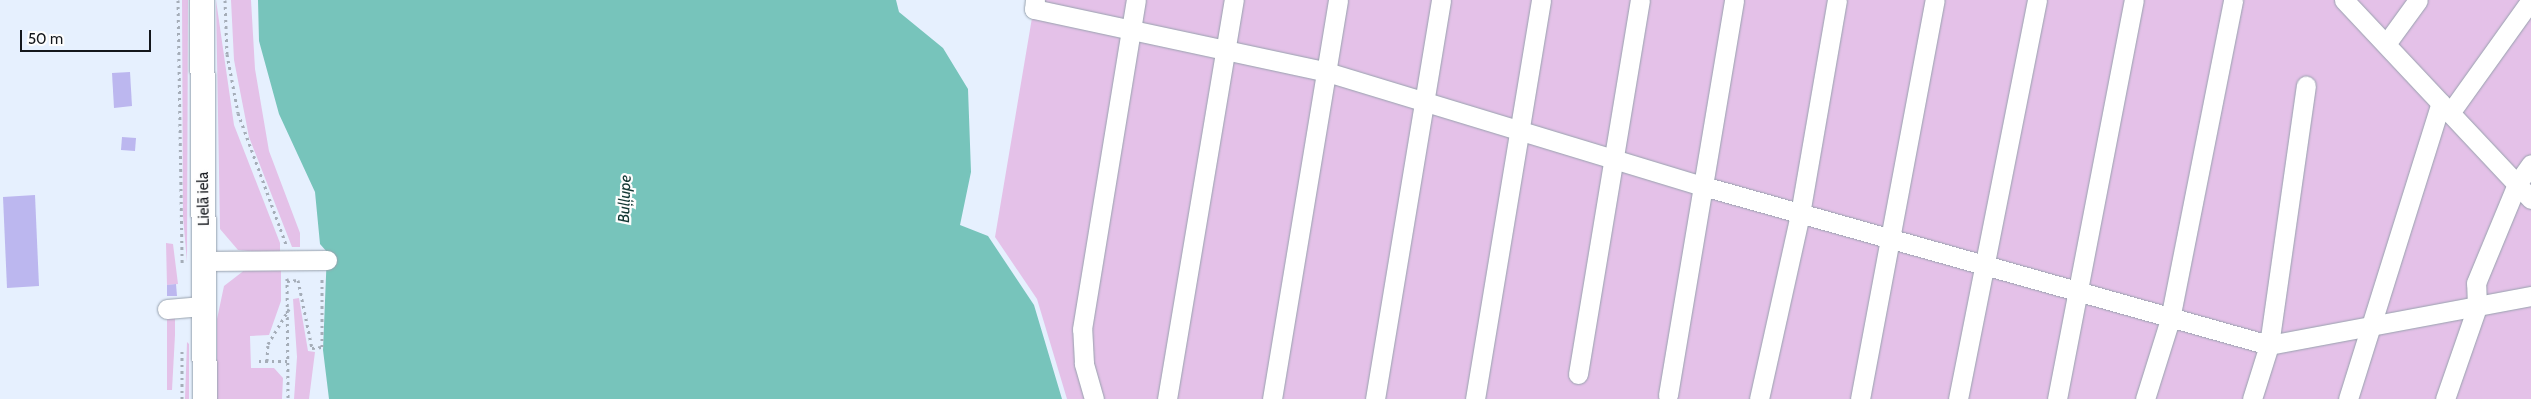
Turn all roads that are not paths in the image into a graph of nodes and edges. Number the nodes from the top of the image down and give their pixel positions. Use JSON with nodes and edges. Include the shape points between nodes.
{"nodes":[{"id":1,"x":202,"y":0,"type":"edge"},
{"id":2,"x":1035,"y":0,"type":"edge"},
{"id":3,"x":1136,"y":0,"type":"edge"},
{"id":4,"x":1234,"y":0,"type":"edge"},
{"id":5,"x":1338,"y":0,"type":"edge"},
{"id":6,"x":1441,"y":0,"type":"edge"},
{"id":7,"x":1541,"y":0,"type":"edge"},
{"id":8,"x":1640,"y":0,"type":"edge"},
{"id":9,"x":1734,"y":0,"type":"edge"},
{"id":10,"x":1837,"y":0,"type":"edge"},
{"id":11,"x":1935,"y":0,"type":"edge"},
{"id":12,"x":2037,"y":0,"type":"edge"},
{"id":13,"x":2134,"y":0,"type":"edge"},
{"id":14,"x":2233,"y":0,"type":"edge"},
{"id":15,"x":2344,"y":0,"type":"edge"},
{"id":16,"x":2418,"y":0,"type":"edge"},
{"id":17,"x":2531,"y":0,"type":"edge"},
{"id":18,"x":1131,"y":29,"type":"junction"},
{"id":19,"x":2386,"y":44,"type":"junction"},
{"id":20,"x":1226,"y":48,"type":"junction"},
{"id":21,"x":1327,"y":72,"type":"junction"},
{"id":22,"x":2306,"y":86,"type":"dead end"},
{"id":23,"x":1426,"y":102,"type":"junction"},
{"id":24,"x":2446,"y":108,"type":"junction"},
{"id":25,"x":1520,"y":131,"type":"junction"},
{"id":26,"x":1614,"y":159,"type":"junction"},
{"id":27,"x":2531,"y":164,"type":"edge"},
{"id":28,"x":2517,"y":184,"type":"junction"},
{"id":29,"x":1703,"y":186,"type":"junction"},
{"id":30,"x":2531,"y":199,"type":"edge"},
{"id":31,"x":1800,"y":214,"type":"junction"},
{"id":32,"x":1890,"y":240,"type":"junction"},
{"id":33,"x":194,"y":266,"type":"junction"},
{"id":34,"x":324,"y":266,"type":"road end"},
{"id":35,"x":1983,"y":268,"type":"junction"},
{"id":36,"x":2078,"y":295,"type":"junction"},
{"id":37,"x":2531,"y":296,"type":"edge"},
{"id":38,"x":205,"y":306,"type":"junction"},
{"id":39,"x":2477,"y":307,"type":"junction"},
{"id":40,"x":167,"y":309,"type":"dead end"},
{"id":41,"x":2170,"y":319,"type":"junction"},
{"id":42,"x":2370,"y":327,"type":"junction"},
{"id":43,"x":2269,"y":345,"type":"junction"},
{"id":44,"x":1578,"y":374,"type":"dead end"},
{"id":45,"x":1668,"y":395,"type":"dead end"},
{"id":46,"x":205,"y":399,"type":"edge"},
{"id":47,"x":1094,"y":399,"type":"edge"},
{"id":48,"x":1167,"y":399,"type":"edge"},
{"id":49,"x":1272,"y":399,"type":"edge"},
{"id":50,"x":1375,"y":399,"type":"edge"},
{"id":51,"x":1475,"y":399,"type":"edge"},
{"id":52,"x":1759,"y":399,"type":"edge"},
{"id":53,"x":1860,"y":399,"type":"edge"},
{"id":54,"x":1958,"y":399,"type":"edge"},
{"id":55,"x":2057,"y":399,"type":"edge"},
{"id":56,"x":2145,"y":399,"type":"edge"},
{"id":57,"x":2252,"y":399,"type":"edge"},
{"id":58,"x":2348,"y":399,"type":"edge"},
{"id":59,"x":2444,"y":399,"type":"edge"}],
"edges":[{"from":1,"to":33,"type":"main road","name":"Lielā iela"},
{"from":2,"to":18,"type":"street","via":[[1034,9]]},
{"from":3,"to":18,"type":"street"},
{"from":4,"to":20,"type":"street"},
{"from":5,"to":21,"type":"street"},
{"from":6,"to":23,"type":"street"},
{"from":7,"to":25,"type":"street"},
{"from":8,"to":26,"type":"street"},
{"from":9,"to":29,"type":"street"},
{"from":10,"to":31,"type":"street"},
{"from":11,"to":32,"type":"street"},
{"from":12,"to":35,"type":"street"},
{"from":13,"to":36,"type":"street"},
{"from":14,"to":41,"type":"street"},
{"from":15,"to":19,"type":"street"},
{"from":16,"to":19,"type":"street"},
{"from":17,"to":24,"type":"street"},
{"from":18,"to":20,"type":"street"},
{"from":18,"to":47,"type":"street","via":[[1082,329],[1084,363]]},
{"from":19,"to":24,"type":"street"},
{"from":20,"to":21,"type":"street"},
{"from":20,"to":48,"type":"street"},
{"from":21,"to":23,"type":"street"},
{"from":21,"to":49,"type":"street"},
{"from":22,"to":43,"type":"street"},
{"from":23,"to":25,"type":"street"},
{"from":23,"to":50,"type":"street"},
{"from":24,"to":28,"type":"street"},
{"from":24,"to":42,"type":"street"},
{"from":25,"to":26,"type":"street"},
{"from":25,"to":51,"type":"street"},
{"from":26,"to":29,"type":"street"},
{"from":26,"to":44,"type":"street"},
{"from":27,"to":28,"type":"street"},
{"from":28,"to":30,"type":"street"},
{"from":28,"to":39,"type":"street","via":[[2476,283]]},
{"from":29,"to":31,"type":"street"},
{"from":29,"to":45,"type":"street"},
{"from":31,"to":32,"type":"street"},
{"from":31,"to":52,"type":"street"},
{"from":32,"to":35,"type":"street"},
{"from":32,"to":53,"type":"street"},
{"from":33,"to":34,"type":"street","via":[[287,260]]},
{"from":33,"to":38,"type":"main road","name":"Lielā iela"},
{"from":35,"to":36,"type":"street"},
{"from":35,"to":54,"type":"street"},
{"from":36,"to":41,"type":"street"},
{"from":36,"to":55,"type":"street"},
{"from":37,"to":39,"type":"street"},
{"from":38,"to":40,"type":"street"},
{"from":38,"to":46,"type":"main road","name":"Lielā iela"},
{"from":39,"to":42,"type":"street"},
{"from":39,"to":59,"type":"street"},
{"from":41,"to":43,"type":"street"},
{"from":41,"to":56,"type":"street"},
{"from":42,"to":43,"type":"street"},
{"from":42,"to":58,"type":"street"},
{"from":43,"to":57,"type":"street"}]}
